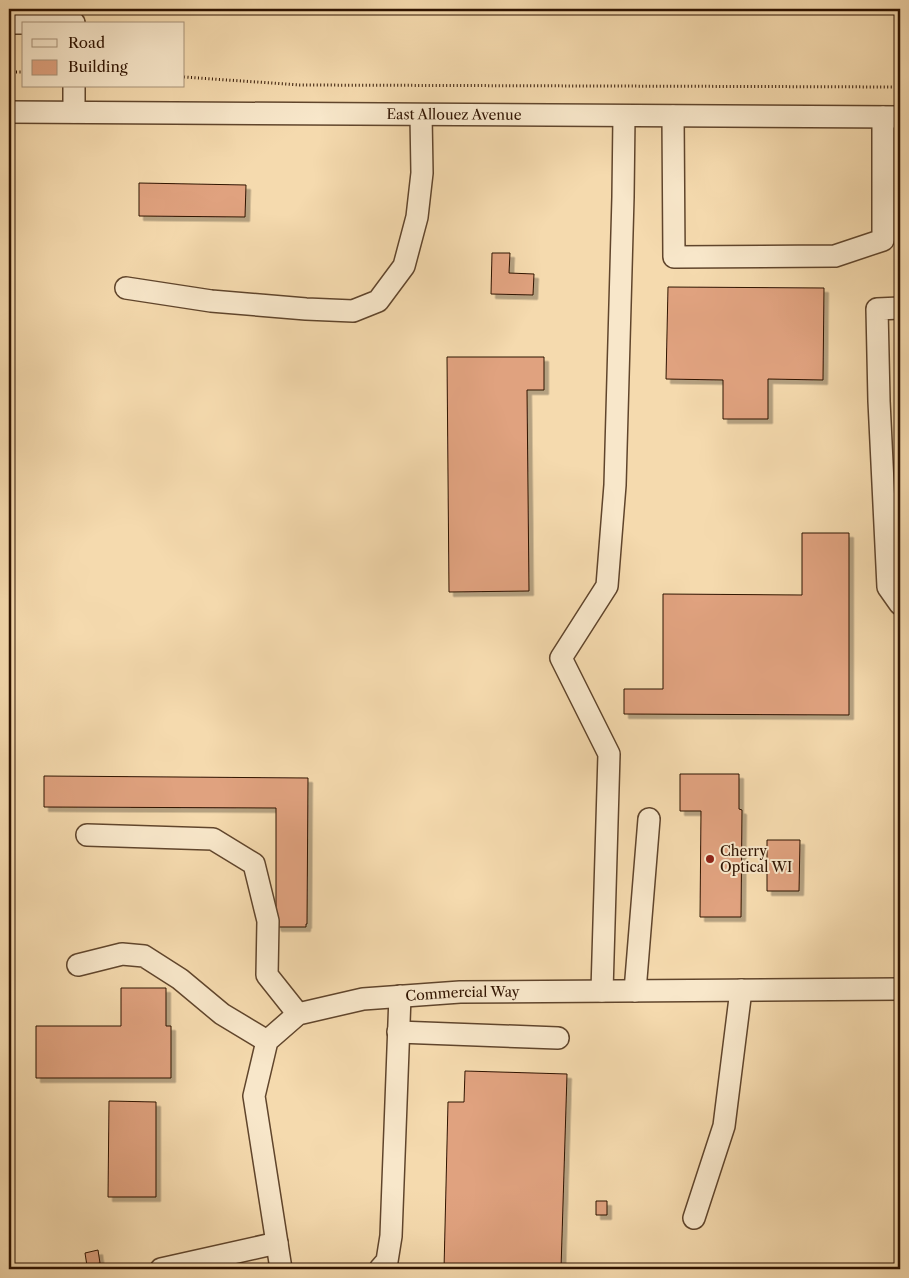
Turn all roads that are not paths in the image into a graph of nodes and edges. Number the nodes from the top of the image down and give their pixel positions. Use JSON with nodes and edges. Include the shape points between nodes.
{"nodes":[{"id":1,"x":74,"y":9,"type":"edge"},
{"id":2,"x":74,"y":22,"type":"edge"},
{"id":3,"x":9,"y":23,"type":"edge"},
{"id":4,"x":22,"y":23,"type":"edge"},
{"id":5,"x":74,"y":88,"type":"edge"},
{"id":6,"x":9,"y":112,"type":"edge"},
{"id":7,"x":74,"y":112,"type":"junction"},
{"id":8,"x":421,"y":114,"type":"junction"},
{"id":9,"x":624,"y":116,"type":"junction"},
{"id":10,"x":673,"y":116,"type":"junction"},
{"id":11,"x":891,"y":117,"type":"edge"},
{"id":12,"x":126,"y":288,"type":"dead end"},
{"id":13,"x":900,"y":308,"type":"edge"},
{"id":14,"x":900,"y":604,"type":"edge"},
{"id":15,"x":649,"y":819,"type":"dead end"},
{"id":16,"x":87,"y":835,"type":"dead end"},
{"id":17,"x":78,"y":965,"type":"dead end"},
{"id":18,"x":900,"y":989,"type":"edge"},
{"id":19,"x":741,"y":990,"type":"junction"},
{"id":20,"x":602,"y":991,"type":"junction"},
{"id":21,"x":635,"y":991,"type":"junction"},
{"id":22,"x":400,"y":996,"type":"junction"},
{"id":23,"x":298,"y":1014,"type":"junction"},
{"id":24,"x":398,"y":1032,"type":"junction"},
{"id":25,"x":558,"y":1038,"type":"dead end"},
{"id":26,"x":267,"y":1041,"type":"junction"},
{"id":27,"x":694,"y":1218,"type":"dead end"},
{"id":28,"x":277,"y":1243,"type":"junction"},
{"id":29,"x":161,"y":1269,"type":"edge"},
{"id":30,"x":281,"y":1269,"type":"edge"},
{"id":31,"x":380,"y":1269,"type":"edge"}],
"edges":[{"from":1,"to":2,"type":"street"},
{"from":3,"to":4,"type":"street"},
{"from":5,"to":7,"type":"street"},
{"from":6,"to":7,"type":"street","name":"East Allouez Avenue"},
{"from":7,"to":8,"type":"street","name":"East Allouez Avenue"},
{"from":8,"to":9,"type":"street","name":"East Allouez Avenue"},
{"from":8,"to":12,"type":"street","via":[[422,173],[418,218],[404,266],[378,301],[352,311],[306,309],[211,301]]},
{"from":9,"to":10,"type":"street","name":"East Allouez Avenue"},
{"from":9,"to":20,"type":"street","via":[[615,484],[607,586],[561,658],[609,754]]},
{"from":10,"to":11,"type":"street","name":"East Allouez Avenue"},
{"from":10,"to":11,"type":"street","via":[[674,257],[835,256],[883,240]]},
{"from":13,"to":14,"type":"street","via":[[877,308],[888,586]]},
{"from":15,"to":21,"type":"street"},
{"from":16,"to":23,"type":"street","via":[[213,839],[254,864],[268,921],[267,975]]},
{"from":17,"to":26,"type":"street","via":[[122,954],[144,956],[180,979],[222,1014]]},
{"from":18,"to":19,"type":"street","name":"Commercial Way"},
{"from":19,"to":21,"type":"street","name":"Commercial Way"},
{"from":19,"to":27,"type":"street","via":[[724,1126]]},
{"from":20,"to":21,"type":"street","name":"Commercial Way"},
{"from":20,"to":22,"type":"street","name":"Commercial Way","via":[[460,992]]},
{"from":22,"to":23,"type":"street","name":"Commercial Way","via":[[363,999]]},
{"from":22,"to":24,"type":"street"},
{"from":23,"to":26,"type":"street","name":"Commercial Way"},
{"from":24,"to":25,"type":"street"},
{"from":24,"to":31,"type":"street","via":[[390,1236],[386,1261]]},
{"from":26,"to":28,"type":"street","via":[[254,1096]]},
{"from":28,"to":29,"type":"street"},
{"from":28,"to":30,"type":"street"}]}
